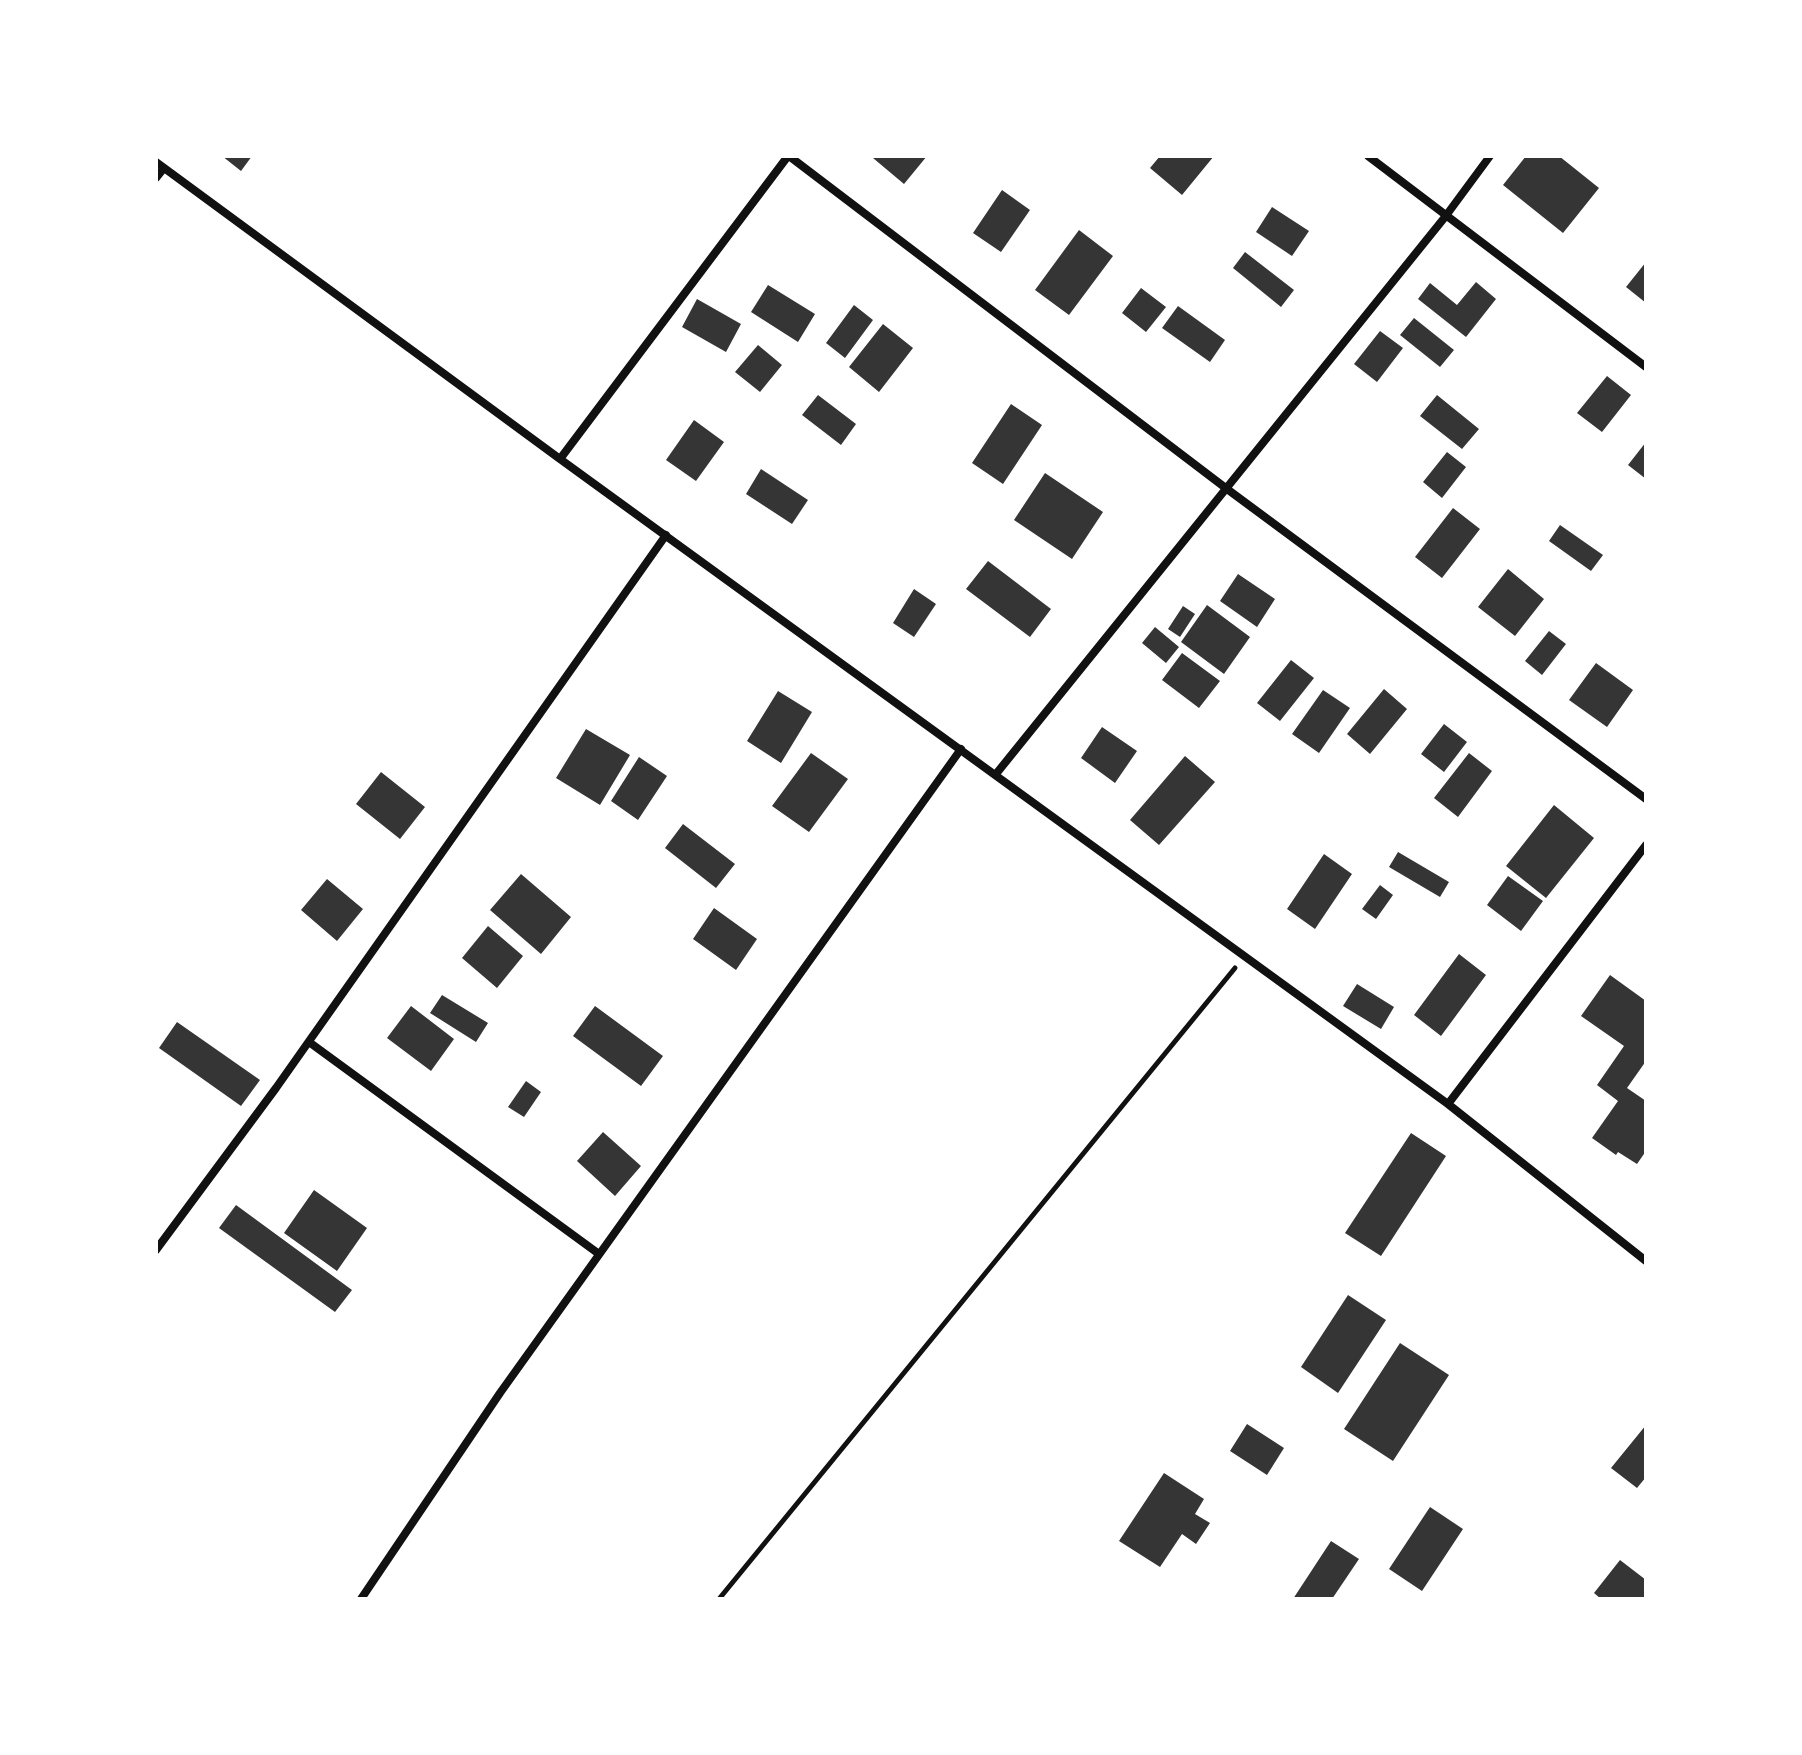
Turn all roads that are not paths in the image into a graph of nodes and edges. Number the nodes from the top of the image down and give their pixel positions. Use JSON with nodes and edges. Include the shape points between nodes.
{"nodes":[{"id":1,"x":788,"y":156,"type":"edge"},
{"id":2,"x":1368,"y":156,"type":"edge"},
{"id":3,"x":1490,"y":156,"type":"edge"},
{"id":4,"x":156,"y":162,"type":"edge"},
{"id":5,"x":164,"y":168,"type":"junction"},
{"id":6,"x":156,"y":178,"type":"edge"},
{"id":7,"x":1445,"y":217,"type":"junction"},
{"id":8,"x":1646,"y":367,"type":"edge"},
{"id":9,"x":560,"y":459,"type":"junction"},
{"id":10,"x":1227,"y":489,"type":"junction"},
{"id":11,"x":666,"y":535,"type":"junction"},
{"id":12,"x":961,"y":749,"type":"junction"},
{"id":13,"x":996,"y":774,"type":"junction"},
{"id":14,"x":1646,"y":799,"type":"edge"},
{"id":15,"x":1646,"y":845,"type":"edge"},
{"id":16,"x":309,"y":1042,"type":"junction"},
{"id":17,"x":1448,"y":1104,"type":"junction"},
{"id":18,"x":156,"y":1250,"type":"edge"},
{"id":19,"x":599,"y":1254,"type":"junction"},
{"id":20,"x":1646,"y":1261,"type":"edge"},
{"id":21,"x":361,"y":1599,"type":"edge"}],
"edges":[{"from":1,"to":9,"type":"street"},
{"from":1,"to":10,"type":"street"},
{"from":2,"to":7,"type":"street"},
{"from":3,"to":7,"type":"street"},
{"from":4,"to":5,"type":"street"},
{"from":5,"to":6,"type":"street"},
{"from":5,"to":9,"type":"street"},
{"from":7,"to":8,"type":"street"},
{"from":7,"to":10,"type":"street"},
{"from":9,"to":11,"type":"street"},
{"from":10,"to":13,"type":"street"},
{"from":10,"to":14,"type":"street"},
{"from":11,"to":12,"type":"street"},
{"from":11,"to":16,"type":"street"},
{"from":12,"to":13,"type":"street"},
{"from":12,"to":19,"type":"street"},
{"from":13,"to":17,"type":"street"},
{"from":15,"to":17,"type":"street"},
{"from":16,"to":18,"type":"street"},
{"from":16,"to":19,"type":"street"},
{"from":17,"to":20,"type":"street"},
{"from":19,"to":21,"type":"street"}]}
